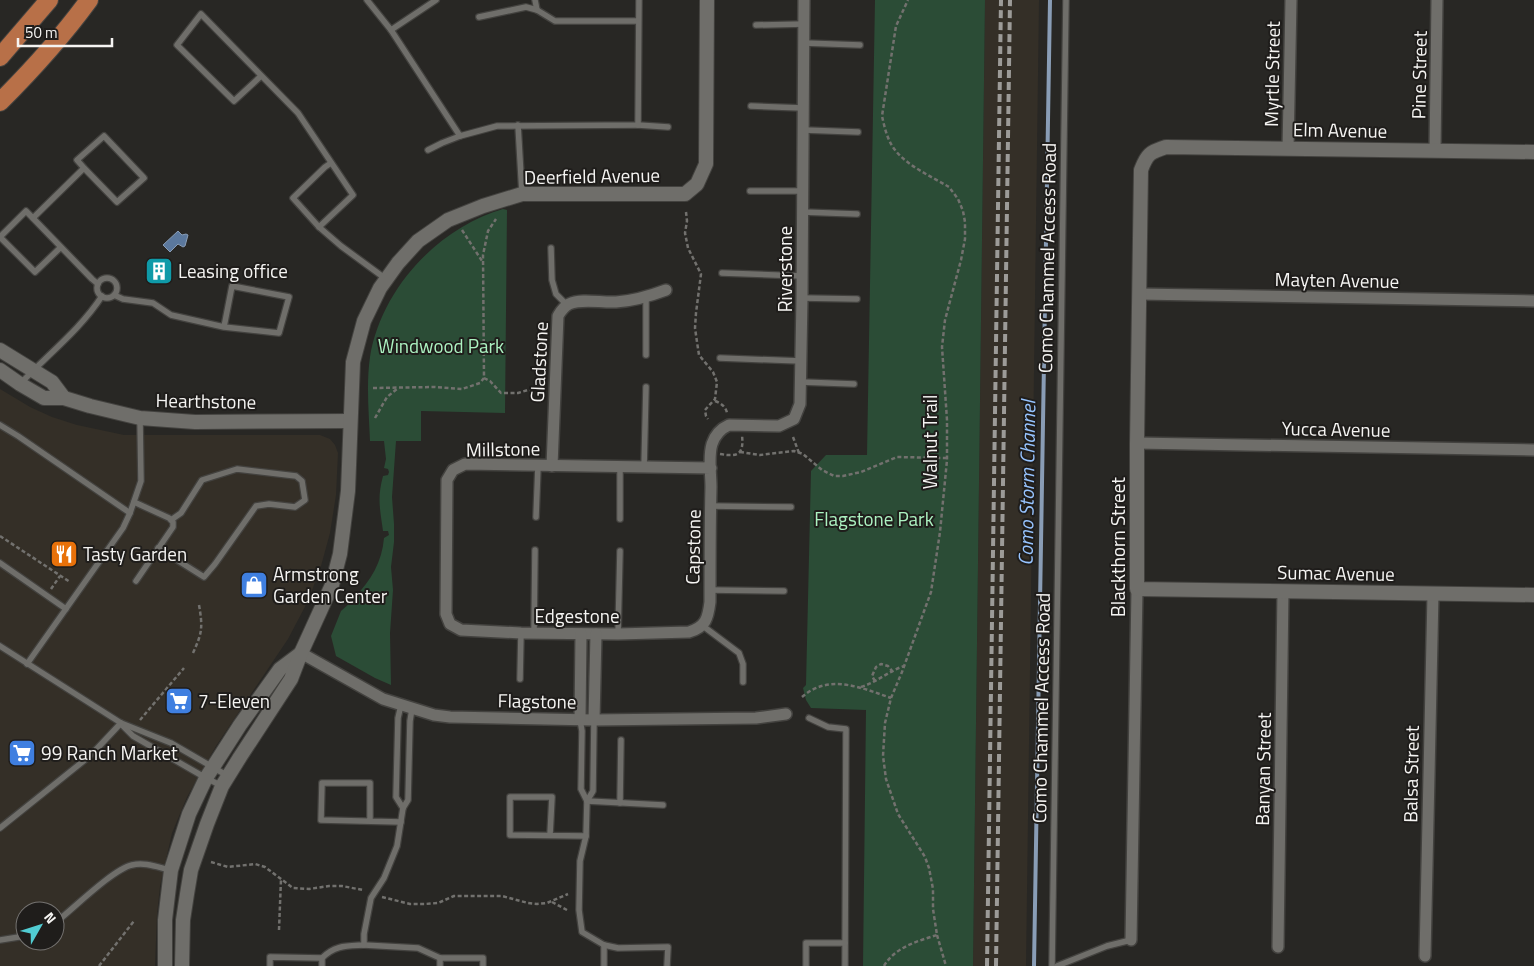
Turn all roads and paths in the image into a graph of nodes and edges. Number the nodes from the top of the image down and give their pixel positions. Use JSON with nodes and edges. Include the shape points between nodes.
{"nodes":[{"id":1,"x":49,"y":0,"type":"edge"},
{"id":2,"x":89,"y":0,"type":"edge"},
{"id":3,"x":367,"y":0,"type":"edge"},
{"id":4,"x":436,"y":0,"type":"edge"},
{"id":5,"x":535,"y":0,"type":"edge"},
{"id":6,"x":639,"y":0,"type":"edge"},
{"id":7,"x":707,"y":0,"type":"edge"},
{"id":8,"x":804,"y":0,"type":"edge"},
{"id":9,"x":908,"y":0,"type":"edge"},
{"id":10,"x":1066,"y":0,"type":"edge"},
{"id":11,"x":1291,"y":0,"type":"edge"},
{"id":12,"x":1437,"y":0,"type":"edge"},
{"id":13,"x":537,"y":10,"type":"junction"},
{"id":14,"x":479,"y":17,"type":"dead end"},
{"id":15,"x":638,"y":22,"type":"junction"},
{"id":16,"x":756,"y":24,"type":"dead end"},
{"id":17,"x":805,"y":24,"type":"junction"},
{"id":18,"x":391,"y":30,"type":"junction"},
{"id":19,"x":804,"y":43,"type":"junction"},
{"id":20,"x":860,"y":45,"type":"dead end"},
{"id":21,"x":0,"y":57,"type":"edge"},
{"id":22,"x":262,"y":76,"type":"junction"},
{"id":23,"x":0,"y":102,"type":"edge"},
{"id":24,"x":751,"y":106,"type":"dead end"},
{"id":25,"x":804,"y":108,"type":"junction"},
{"id":26,"x":518,"y":125,"type":"junction"},
{"id":27,"x":638,"y":125,"type":"junction"},
{"id":28,"x":668,"y":127,"type":"dead end"},
{"id":29,"x":804,"y":130,"type":"junction"},
{"id":30,"x":858,"y":132,"type":"dead end"},
{"id":31,"x":460,"y":136,"type":"junction"},
{"id":32,"x":1288,"y":149,"type":"junction"},
{"id":33,"x":428,"y":150,"type":"dead end"},
{"id":34,"x":1435,"y":150,"type":"junction"},
{"id":35,"x":1534,"y":152,"type":"edge"},
{"id":36,"x":1148,"y":156,"type":"joint"},
{"id":37,"x":332,"y":163,"type":"junction"},
{"id":38,"x":84,"y":168,"type":"junction"},
{"id":39,"x":750,"y":191,"type":"dead end"},
{"id":40,"x":803,"y":191,"type":"junction"},
{"id":41,"x":522,"y":194,"type":"junction"},
{"id":42,"x":686,"y":212,"type":"dead end"},
{"id":43,"x":802,"y":212,"type":"junction"},
{"id":44,"x":857,"y":214,"type":"dead end"},
{"id":45,"x":33,"y":218,"type":"junction"},
{"id":46,"x":496,"y":219,"type":"dead end"},
{"id":47,"x":319,"y":227,"type":"junction"},
{"id":48,"x":462,"y":230,"type":"dead end"},
{"id":49,"x":61,"y":247,"type":"junction"},
{"id":50,"x":551,"y":248,"type":"dead end"},
{"id":51,"x":483,"y":263,"type":"junction"},
{"id":52,"x":722,"y":273,"type":"dead end"},
{"id":53,"x":802,"y":276,"type":"junction"},
{"id":54,"x":386,"y":279,"type":"junction"},
{"id":55,"x":98,"y":284,"type":"junction"},
{"id":56,"x":666,"y":290,"type":"dead end"},
{"id":57,"x":1139,"y":294,"type":"junction"},
{"id":58,"x":114,"y":295,"type":"junction"},
{"id":59,"x":102,"y":296,"type":"junction"},
{"id":60,"x":646,"y":297,"type":"junction"},
{"id":61,"x":802,"y":298,"type":"junction"},
{"id":62,"x":857,"y":299,"type":"dead end"},
{"id":63,"x":1534,"y":301,"type":"edge"},
{"id":64,"x":567,"y":305,"type":"junction"},
{"id":65,"x":224,"y":326,"type":"junction"},
{"id":66,"x":0,"y":350,"type":"edge"},
{"id":67,"x":646,"y":355,"type":"dead end"},
{"id":68,"x":720,"y":358,"type":"dead end"},
{"id":69,"x":801,"y":361,"type":"junction"},
{"id":70,"x":0,"y":370,"type":"edge"},
{"id":71,"x":32,"y":371,"type":"junction"},
{"id":72,"x":484,"y":378,"type":"junction"},
{"id":73,"x":801,"y":382,"type":"junction"},
{"id":74,"x":20,"y":384,"type":"junction"},
{"id":75,"x":854,"y":384,"type":"dead end"},
{"id":76,"x":646,"y":387,"type":"dead end"},
{"id":77,"x":373,"y":388,"type":"dead end"},
{"id":78,"x":398,"y":388,"type":"junction"},
{"id":79,"x":544,"y":389,"type":"dead end"},
{"id":80,"x":64,"y":398,"type":"junction"},
{"id":81,"x":714,"y":401,"type":"junction"},
{"id":82,"x":726,"y":414,"type":"dead end"},
{"id":83,"x":140,"y":418,"type":"junction"},
{"id":84,"x":375,"y":418,"type":"dead end"},
{"id":85,"x":708,"y":419,"type":"dead end"},
{"id":86,"x":350,"y":421,"type":"junction"},
{"id":87,"x":0,"y":425,"type":"edge"},
{"id":88,"x":741,"y":425,"type":"junction"},
{"id":89,"x":793,"y":437,"type":"dead end"},
{"id":90,"x":1137,"y":443,"type":"junction"},
{"id":91,"x":1534,"y":450,"type":"edge"},
{"id":92,"x":711,"y":452,"type":"junction"},
{"id":93,"x":740,"y":452,"type":"junction"},
{"id":94,"x":799,"y":453,"type":"junction"},
{"id":95,"x":947,"y":458,"type":"junction"},
{"id":96,"x":538,"y":466,"type":"junction"},
{"id":97,"x":552,"y":466,"type":"junction"},
{"id":98,"x":620,"y":467,"type":"junction"},
{"id":99,"x":644,"y":468,"type":"junction"},
{"id":100,"x":711,"y":468,"type":"junction"},
{"id":101,"x":134,"y":502,"type":"junction"},
{"id":102,"x":710,"y":506,"type":"junction"},
{"id":103,"x":791,"y":507,"type":"dead end"},
{"id":104,"x":130,"y":513,"type":"junction"},
{"id":105,"x":536,"y":517,"type":"dead end"},
{"id":106,"x":620,"y":519,"type":"dead end"},
{"id":107,"x":171,"y":520,"type":"junction"},
{"id":108,"x":0,"y":536,"type":"edge"},
{"id":109,"x":158,"y":548,"type":"junction"},
{"id":110,"x":535,"y":550,"type":"dead end"},
{"id":111,"x":620,"y":551,"type":"dead end"},
{"id":112,"x":0,"y":563,"type":"edge"},
{"id":113,"x":60,"y":576,"type":"junction"},
{"id":114,"x":136,"y":581,"type":"dead end"},
{"id":115,"x":70,"y":582,"type":"dead end"},
{"id":116,"x":1137,"y":589,"type":"junction"},
{"id":117,"x":710,"y":590,"type":"junction"},
{"id":118,"x":784,"y":591,"type":"dead end"},
{"id":119,"x":1283,"y":591,"type":"junction"},
{"id":120,"x":1433,"y":594,"type":"junction"},
{"id":121,"x":47,"y":595,"type":"junction"},
{"id":122,"x":1534,"y":595,"type":"edge"},
{"id":123,"x":199,"y":605,"type":"dead end"},
{"id":124,"x":66,"y":609,"type":"junction"},
{"id":125,"x":450,"y":624,"type":"joint"},
{"id":126,"x":703,"y":626,"type":"junction"},
{"id":127,"x":521,"y":634,"type":"junction"},
{"id":128,"x":534,"y":634,"type":"junction"},
{"id":129,"x":581,"y":634,"type":"junction"},
{"id":130,"x":596,"y":634,"type":"junction"},
{"id":131,"x":618,"y":634,"type":"junction"},
{"id":132,"x":0,"y":646,"type":"edge"},
{"id":133,"x":193,"y":653,"type":"dead end"},
{"id":134,"x":301,"y":653,"type":"junction"},
{"id":135,"x":27,"y":664,"type":"junction"},
{"id":136,"x":904,"y":666,"type":"junction"},
{"id":137,"x":184,"y":668,"type":"dead end"},
{"id":138,"x":892,"y":671,"type":"junction"},
{"id":139,"x":520,"y":679,"type":"dead end"},
{"id":140,"x":875,"y":681,"type":"junction"},
{"id":141,"x":743,"y":682,"type":"dead end"},
{"id":142,"x":861,"y":687,"type":"junction"},
{"id":143,"x":802,"y":697,"type":"dead end"},
{"id":144,"x":891,"y":698,"type":"junction"},
{"id":145,"x":401,"y":705,"type":"junction"},
{"id":146,"x":412,"y":709,"type":"junction"},
{"id":147,"x":786,"y":714,"type":"dead end"},
{"id":148,"x":809,"y":718,"type":"dead end"},
{"id":149,"x":140,"y":720,"type":"dead end"},
{"id":150,"x":580,"y":720,"type":"junction"},
{"id":151,"x":594,"y":720,"type":"junction"},
{"id":152,"x":121,"y":723,"type":"junction"},
{"id":153,"x":621,"y":740,"type":"dead end"},
{"id":154,"x":209,"y":773,"type":"junction"},
{"id":155,"x":225,"y":781,"type":"junction"},
{"id":156,"x":587,"y":801,"type":"junction"},
{"id":157,"x":620,"y":803,"type":"junction"},
{"id":158,"x":663,"y":805,"type":"dead end"},
{"id":159,"x":403,"y":808,"type":"junction"},
{"id":160,"x":370,"y":821,"type":"junction"},
{"id":161,"x":401,"y":822,"type":"junction"},
{"id":162,"x":0,"y":828,"type":"edge"},
{"id":163,"x":550,"y":835,"type":"junction"},
{"id":164,"x":586,"y":836,"type":"junction"},
{"id":165,"x":211,"y":862,"type":"dead end"},
{"id":166,"x":171,"y":870,"type":"junction"},
{"id":167,"x":281,"y":879,"type":"junction"},
{"id":168,"x":363,"y":890,"type":"dead end"},
{"id":169,"x":568,"y":894,"type":"dead end"},
{"id":170,"x":382,"y":897,"type":"dead end"},
{"id":171,"x":552,"y":902,"type":"junction"},
{"id":172,"x":567,"y":910,"type":"dead end"},
{"id":173,"x":65,"y":915,"type":"edge"},
{"id":174,"x":134,"y":921,"type":"dead end"},
{"id":175,"x":279,"y":930,"type":"dead end"},
{"id":176,"x":937,"y":935,"type":"junction"},
{"id":177,"x":15,"y":938,"type":"edge"},
{"id":178,"x":0,"y":940,"type":"edge"},
{"id":179,"x":1131,"y":940,"type":"joint"},
{"id":180,"x":845,"y":943,"type":"junction"},
{"id":181,"x":364,"y":945,"type":"junction"},
{"id":182,"x":604,"y":945,"type":"junction"},
{"id":183,"x":1278,"y":947,"type":"dead end"},
{"id":184,"x":1425,"y":956,"type":"dead end"},
{"id":185,"x":322,"y":958,"type":"junction"},
{"id":186,"x":440,"y":958,"type":"junction"},
{"id":187,"x":99,"y":966,"type":"edge"},
{"id":188,"x":165,"y":966,"type":"edge"},
{"id":189,"x":182,"y":966,"type":"edge"},
{"id":190,"x":270,"y":966,"type":"edge"},
{"id":191,"x":322,"y":966,"type":"edge"},
{"id":192,"x":440,"y":966,"type":"edge"},
{"id":193,"x":483,"y":966,"type":"edge"},
{"id":194,"x":604,"y":966,"type":"edge"},
{"id":195,"x":667,"y":966,"type":"edge"},
{"id":196,"x":806,"y":966,"type":"edge"},
{"id":197,"x":845,"y":966,"type":"edge"},
{"id":198,"x":884,"y":966,"type":"edge"},
{"id":199,"x":946,"y":966,"type":"edge"},
{"id":200,"x":1052,"y":966,"type":"edge"},
{"id":201,"x":1057,"y":966,"type":"edge"}],
"edges":[{"from":1,"to":21,"type":"main road"},
{"from":2,"to":23,"type":"main road","via":[[68,28]]},
{"from":3,"to":18,"type":"lane"},
{"from":4,"to":18,"type":"lane"},
{"from":5,"to":13,"type":"lane"},
{"from":6,"to":15,"type":"lane"},
{"from":7,"to":41,"type":"street","name":"Deerfield Avenue","via":[[706,164],[697,184],[685,194]]},
{"from":8,"to":17,"type":"street","name":"Riverstone"},
{"from":9,"to":95,"type":"path","name":"Walnut Trail","via":[[896,26],[882,116],[885,130],[890,144],[902,157],[948,186],[958,199],[965,222],[966,239],[945,320],[942,347]]},
{"from":10,"to":200,"type":"lane","name":"Como Chammel Access Road"},
{"from":11,"to":32,"type":"street","name":"Myrtle Street"},
{"from":12,"to":34,"type":"street","name":"Pine Street"},
{"from":13,"to":14,"type":"lane","via":[[526,7]]},
{"from":13,"to":15,"type":"lane","via":[[554,21]]},
{"from":15,"to":27,"type":"lane"},
{"from":16,"to":17,"type":"lane"},
{"from":17,"to":19,"type":"street","name":"Riverstone"},
{"from":18,"to":31,"type":"lane"},
{"from":19,"to":20,"type":"lane"},
{"from":19,"to":25,"type":"street","name":"Riverstone"},
{"from":22,"to":22,"type":"lane","via":[[234,101],[177,45],[201,14]]},
{"from":22,"to":37,"type":"lane","via":[[298,112]]},
{"from":24,"to":25,"type":"lane"},
{"from":25,"to":29,"type":"street","name":"Riverstone"},
{"from":26,"to":27,"type":"lane"},
{"from":26,"to":31,"type":"lane","via":[[497,126]]},
{"from":26,"to":41,"type":"lane"},
{"from":27,"to":28,"type":"lane"},
{"from":29,"to":30,"type":"lane"},
{"from":29,"to":40,"type":"street","name":"Riverstone"},
{"from":31,"to":33,"type":"lane"},
{"from":32,"to":34,"type":"street","name":"Elm Avenue"},
{"from":32,"to":36,"type":"street","name":"Elm Avenue","via":[[1166,147],[1152,151]]},
{"from":34,"to":35,"type":"street","name":"Elm Avenue"},
{"from":36,"to":57,"type":"street","name":"Blackthorn Street","via":[[1141,170]]},
{"from":37,"to":47,"type":"lane","via":[[353,195]]},
{"from":37,"to":47,"type":"lane","via":[[293,198]]},
{"from":38,"to":38,"type":"lane","via":[[117,202],[144,178],[104,136],[77,160]]},
{"from":38,"to":45,"type":"lane"},
{"from":39,"to":40,"type":"lane"},
{"from":40,"to":43,"type":"street","name":"Riverstone"},
{"from":41,"to":54,"type":"street","name":"Deerfield Avenue","via":[[448,220],[418,241]]},
{"from":42,"to":81,"type":"path","via":[[688,248],[701,274],[695,328],[697,342],[699,355],[717,382]]},
{"from":43,"to":44,"type":"lane"},
{"from":43,"to":53,"type":"street","name":"Riverstone"},
{"from":45,"to":49,"type":"lane"},
{"from":45,"to":49,"type":"lane","via":[[26,211],[0,237],[35,272]]},
{"from":46,"to":51,"type":"path","via":[[488,231]]},
{"from":47,"to":54,"type":"lane"},
{"from":48,"to":51,"type":"path"},
{"from":49,"to":55,"type":"lane"},
{"from":50,"to":64,"type":"lane","via":[[552,280],[556,294]]},
{"from":51,"to":72,"type":"path"},
{"from":52,"to":53,"type":"lane"},
{"from":53,"to":61,"type":"street","name":"Riverstone"},
{"from":54,"to":86,"type":"street","name":"Deerfield Avenue","via":[[364,321],[353,362]]},
{"from":55,"to":58,"type":"lane","via":[[106,278],[113,280],[117,285]]},
{"from":55,"to":59,"type":"lane"},
{"from":56,"to":60,"type":"street","name":"Gladstone"},
{"from":57,"to":63,"type":"street","name":"Mayten Avenue"},
{"from":57,"to":90,"type":"street","name":"Blackthorn Street"},
{"from":58,"to":59,"type":"lane"},
{"from":58,"to":65,"type":"lane","via":[[132,301],[148,301],[171,314]]},
{"from":59,"to":71,"type":"lane","via":[[74,331]]},
{"from":60,"to":64,"type":"street","name":"Gladstone"},
{"from":60,"to":67,"type":"lane"},
{"from":61,"to":62,"type":"lane"},
{"from":61,"to":69,"type":"street","name":"Riverstone"},
{"from":64,"to":97,"type":"street","name":"Gladstone","via":[[558,316]]},
{"from":65,"to":65,"type":"lane","via":[[279,334],[289,297],[232,286]]},
{"from":66,"to":71,"type":"street"},
{"from":68,"to":69,"type":"lane"},
{"from":69,"to":73,"type":"street","name":"Riverstone"},
{"from":70,"to":74,"type":"street","name":"Hearthstone"},
{"from":71,"to":74,"type":"lane"},
{"from":71,"to":80,"type":"street","via":[[52,382]]},
{"from":72,"to":78,"type":"path","via":[[480,383],[462,389]]},
{"from":72,"to":79,"type":"path","via":[[501,393]]},
{"from":73,"to":75,"type":"lane"},
{"from":73,"to":88,"type":"street","name":"Riverstone","via":[[800,404],[794,419],[779,426]]},
{"from":74,"to":80,"type":"street","name":"Hearthstone","via":[[44,398]]},
{"from":76,"to":99,"type":"lane"},
{"from":77,"to":78,"type":"path"},
{"from":78,"to":84,"type":"path","via":[[387,397]]},
{"from":80,"to":83,"type":"street","name":"Hearthstone"},
{"from":81,"to":82,"type":"path","via":[[722,404]]},
{"from":81,"to":85,"type":"path","via":[[705,410]]},
{"from":83,"to":86,"type":"street","name":"Hearthstone","via":[[195,422]]},
{"from":83,"to":101,"type":"lane","via":[[141,481]]},
{"from":86,"to":134,"type":"street","name":"Deerfield Avenue","via":[[348,491],[340,554],[332,585]]},
{"from":87,"to":104,"type":"lane"},
{"from":88,"to":92,"type":"street","name":"Riverstone","via":[[722,428],[716,434]]},
{"from":88,"to":93,"type":"path","via":[[743,442]]},
{"from":89,"to":94,"type":"path"},
{"from":90,"to":91,"type":"street","name":"Yucca Avenue"},
{"from":90,"to":116,"type":"street","name":"Blackthorn Street"},
{"from":92,"to":93,"type":"path","via":[[732,456]]},
{"from":92,"to":100,"type":"street","name":"Riverstone"},
{"from":93,"to":94,"type":"path","via":[[760,455]]},
{"from":94,"to":95,"type":"path","via":[[834,476],[856,474],[897,456]]},
{"from":95,"to":136,"type":"path","name":"Walnut Trail","via":[[931,592]]},
{"from":96,"to":97,"type":"street","name":"Millstone"},
{"from":96,"to":105,"type":"lane"},
{"from":96,"to":125,"type":"street","name":"Millstone","via":[[465,464],[453,470],[446,480],[446,614]]},
{"from":97,"to":98,"type":"street","name":"Millstone"},
{"from":98,"to":99,"type":"street","name":"Millstone"},
{"from":98,"to":106,"type":"lane"},
{"from":99,"to":100,"type":"street","name":"Millstone"},
{"from":100,"to":102,"type":"street","name":"Capstone"},
{"from":101,"to":104,"type":"lane"},
{"from":101,"to":107,"type":"lane"},
{"from":102,"to":103,"type":"lane"},
{"from":102,"to":117,"type":"street","name":"Capstone"},
{"from":104,"to":124,"type":"lane"},
{"from":107,"to":109,"type":"lane","via":[[173,527]]},
{"from":107,"to":109,"type":"lane","via":[[181,513],[202,480],[238,468],[296,476],[302,481],[305,500],[295,507],[256,506],[204,577]]},
{"from":108,"to":113,"type":"path"},
{"from":109,"to":114,"type":"lane"},
{"from":110,"to":128,"type":"lane"},
{"from":111,"to":131,"type":"lane"},
{"from":112,"to":121,"type":"lane"},
{"from":113,"to":115,"type":"path"},
{"from":113,"to":121,"type":"path"},
{"from":116,"to":119,"type":"street","name":"Sumac Avenue"},
{"from":116,"to":179,"type":"street","name":"Blackthorn Street"},
{"from":117,"to":118,"type":"lane"},
{"from":117,"to":126,"type":"street","name":"Capstone","via":[[708,615]]},
{"from":119,"to":120,"type":"street","name":"Sumac Avenue"},
{"from":119,"to":183,"type":"street","name":"Banyan Street"},
{"from":120,"to":122,"type":"street","name":"Sumac Avenue"},
{"from":120,"to":184,"type":"street","name":"Balsa Street"},
{"from":121,"to":124,"type":"lane"},
{"from":123,"to":133,"type":"path","via":[[202,629]]},
{"from":124,"to":135,"type":"lane"},
{"from":125,"to":127,"type":"street","name":"Edgestone","via":[[461,630]]},
{"from":126,"to":131,"type":"street","name":"Edgestone","via":[[689,632]]},
{"from":126,"to":141,"type":"lane","via":[[739,653]]},
{"from":127,"to":128,"type":"street","name":"Edgestone"},
{"from":127,"to":139,"type":"lane"},
{"from":128,"to":129,"type":"street","name":"Edgestone"},
{"from":129,"to":130,"type":"street","name":"Edgestone"},
{"from":129,"to":150,"type":"street"},
{"from":130,"to":131,"type":"street","name":"Edgestone"},
{"from":130,"to":151,"type":"street"},
{"from":132,"to":135,"type":"lane"},
{"from":134,"to":145,"type":"street","name":"Flagstone","via":[[383,699]]},
{"from":134,"to":154,"type":"street","name":"Deerfield Avenue","via":[[280,669]]},
{"from":134,"to":155,"type":"street","name":"Deerfield Avenue","via":[[291,679]]},
{"from":135,"to":152,"type":"lane"},
{"from":136,"to":138,"type":"path"},
{"from":136,"to":144,"type":"path","name":"Walnut Trail"},
{"from":137,"to":149,"type":"path"},
{"from":138,"to":140,"type":"path"},
{"from":138,"to":140,"type":"path","via":[[881,664],[872,676]]},
{"from":140,"to":142,"type":"path"},
{"from":142,"to":143,"type":"path","via":[[827,685]]},
{"from":142,"to":144,"type":"path"},
{"from":144,"to":176,"type":"path","name":"Walnut Trail","via":[[883,742],[886,779],[898,814],[929,868]]},
{"from":145,"to":146,"type":"street","name":"Flagstone"},
{"from":145,"to":159,"type":"lane","via":[[396,797]]},
{"from":146,"to":150,"type":"street","name":"Flagstone","via":[[450,717]]},
{"from":146,"to":159,"type":"lane","via":[[408,800]]},
{"from":147,"to":151,"type":"street","name":"Flagstone","via":[[756,718]]},
{"from":148,"to":180,"type":"lane","via":[[828,727],[846,729]]},
{"from":150,"to":151,"type":"street","name":"Flagstone"},
{"from":150,"to":156,"type":"lane","via":[[581,789]]},
{"from":151,"to":156,"type":"lane","via":[[593,791]]},
{"from":152,"to":154,"type":"lane","via":[[171,744]]},
{"from":152,"to":154,"type":"lane","via":[[133,736]]},
{"from":152,"to":162,"type":"lane","via":[[91,755]]},
{"from":153,"to":157,"type":"lane"},
{"from":154,"to":155,"type":"lane"},
{"from":154,"to":155,"type":"lane"},
{"from":154,"to":166,"type":"street","name":"Deerfield Avenue","via":[[188,814]]},
{"from":155,"to":189,"type":"street","name":"Deerfield Avenue","via":[[191,870],[183,920]]},
{"from":156,"to":157,"type":"lane"},
{"from":156,"to":164,"type":"lane"},
{"from":157,"to":158,"type":"lane"},
{"from":159,"to":161,"type":"lane"},
{"from":160,"to":160,"type":"lane","via":[[321,820],[322,783],[370,783]]},
{"from":160,"to":161,"type":"lane"},
{"from":161,"to":181,"type":"lane","via":[[394,854],[371,898]]},
{"from":163,"to":163,"type":"lane","via":[[510,835],[510,797],[552,797]]},
{"from":163,"to":164,"type":"lane"},
{"from":164,"to":182,"type":"lane","via":[[580,861],[582,932]]},
{"from":165,"to":167,"type":"path","via":[[228,866],[256,864]]},
{"from":166,"to":173,"type":"lane","via":[[147,864],[131,865]]},
{"from":166,"to":188,"type":"street","name":"Deerfield Avenue","via":[[165,920]]},
{"from":167,"to":168,"type":"path","via":[[292,888],[342,886]]},
{"from":167,"to":175,"type":"path"},
{"from":169,"to":171,"type":"path"},
{"from":170,"to":171,"type":"path","via":[[417,904],[474,895],[502,896],[537,904]]},
{"from":171,"to":172,"type":"path"},
{"from":174,"to":187,"type":"path"},
{"from":176,"to":198,"type":"path","via":[[905,947]]},
{"from":176,"to":199,"type":"path","name":"Walnut Trail"},
{"from":177,"to":178,"type":"lane"},
{"from":179,"to":201,"type":"lane"},
{"from":180,"to":196,"type":"lane","via":[[806,943]]},
{"from":180,"to":197,"type":"lane"},
{"from":181,"to":185,"type":"lane","via":[[330,950]]},
{"from":181,"to":186,"type":"lane","via":[[418,948]]},
{"from":182,"to":194,"type":"lane"},
{"from":182,"to":195,"type":"lane","via":[[618,948],[668,947]]},
{"from":185,"to":190,"type":"lane","via":[[270,957]]},
{"from":185,"to":191,"type":"lane"},
{"from":186,"to":192,"type":"lane"},
{"from":186,"to":193,"type":"lane","via":[[483,958]]}]}
